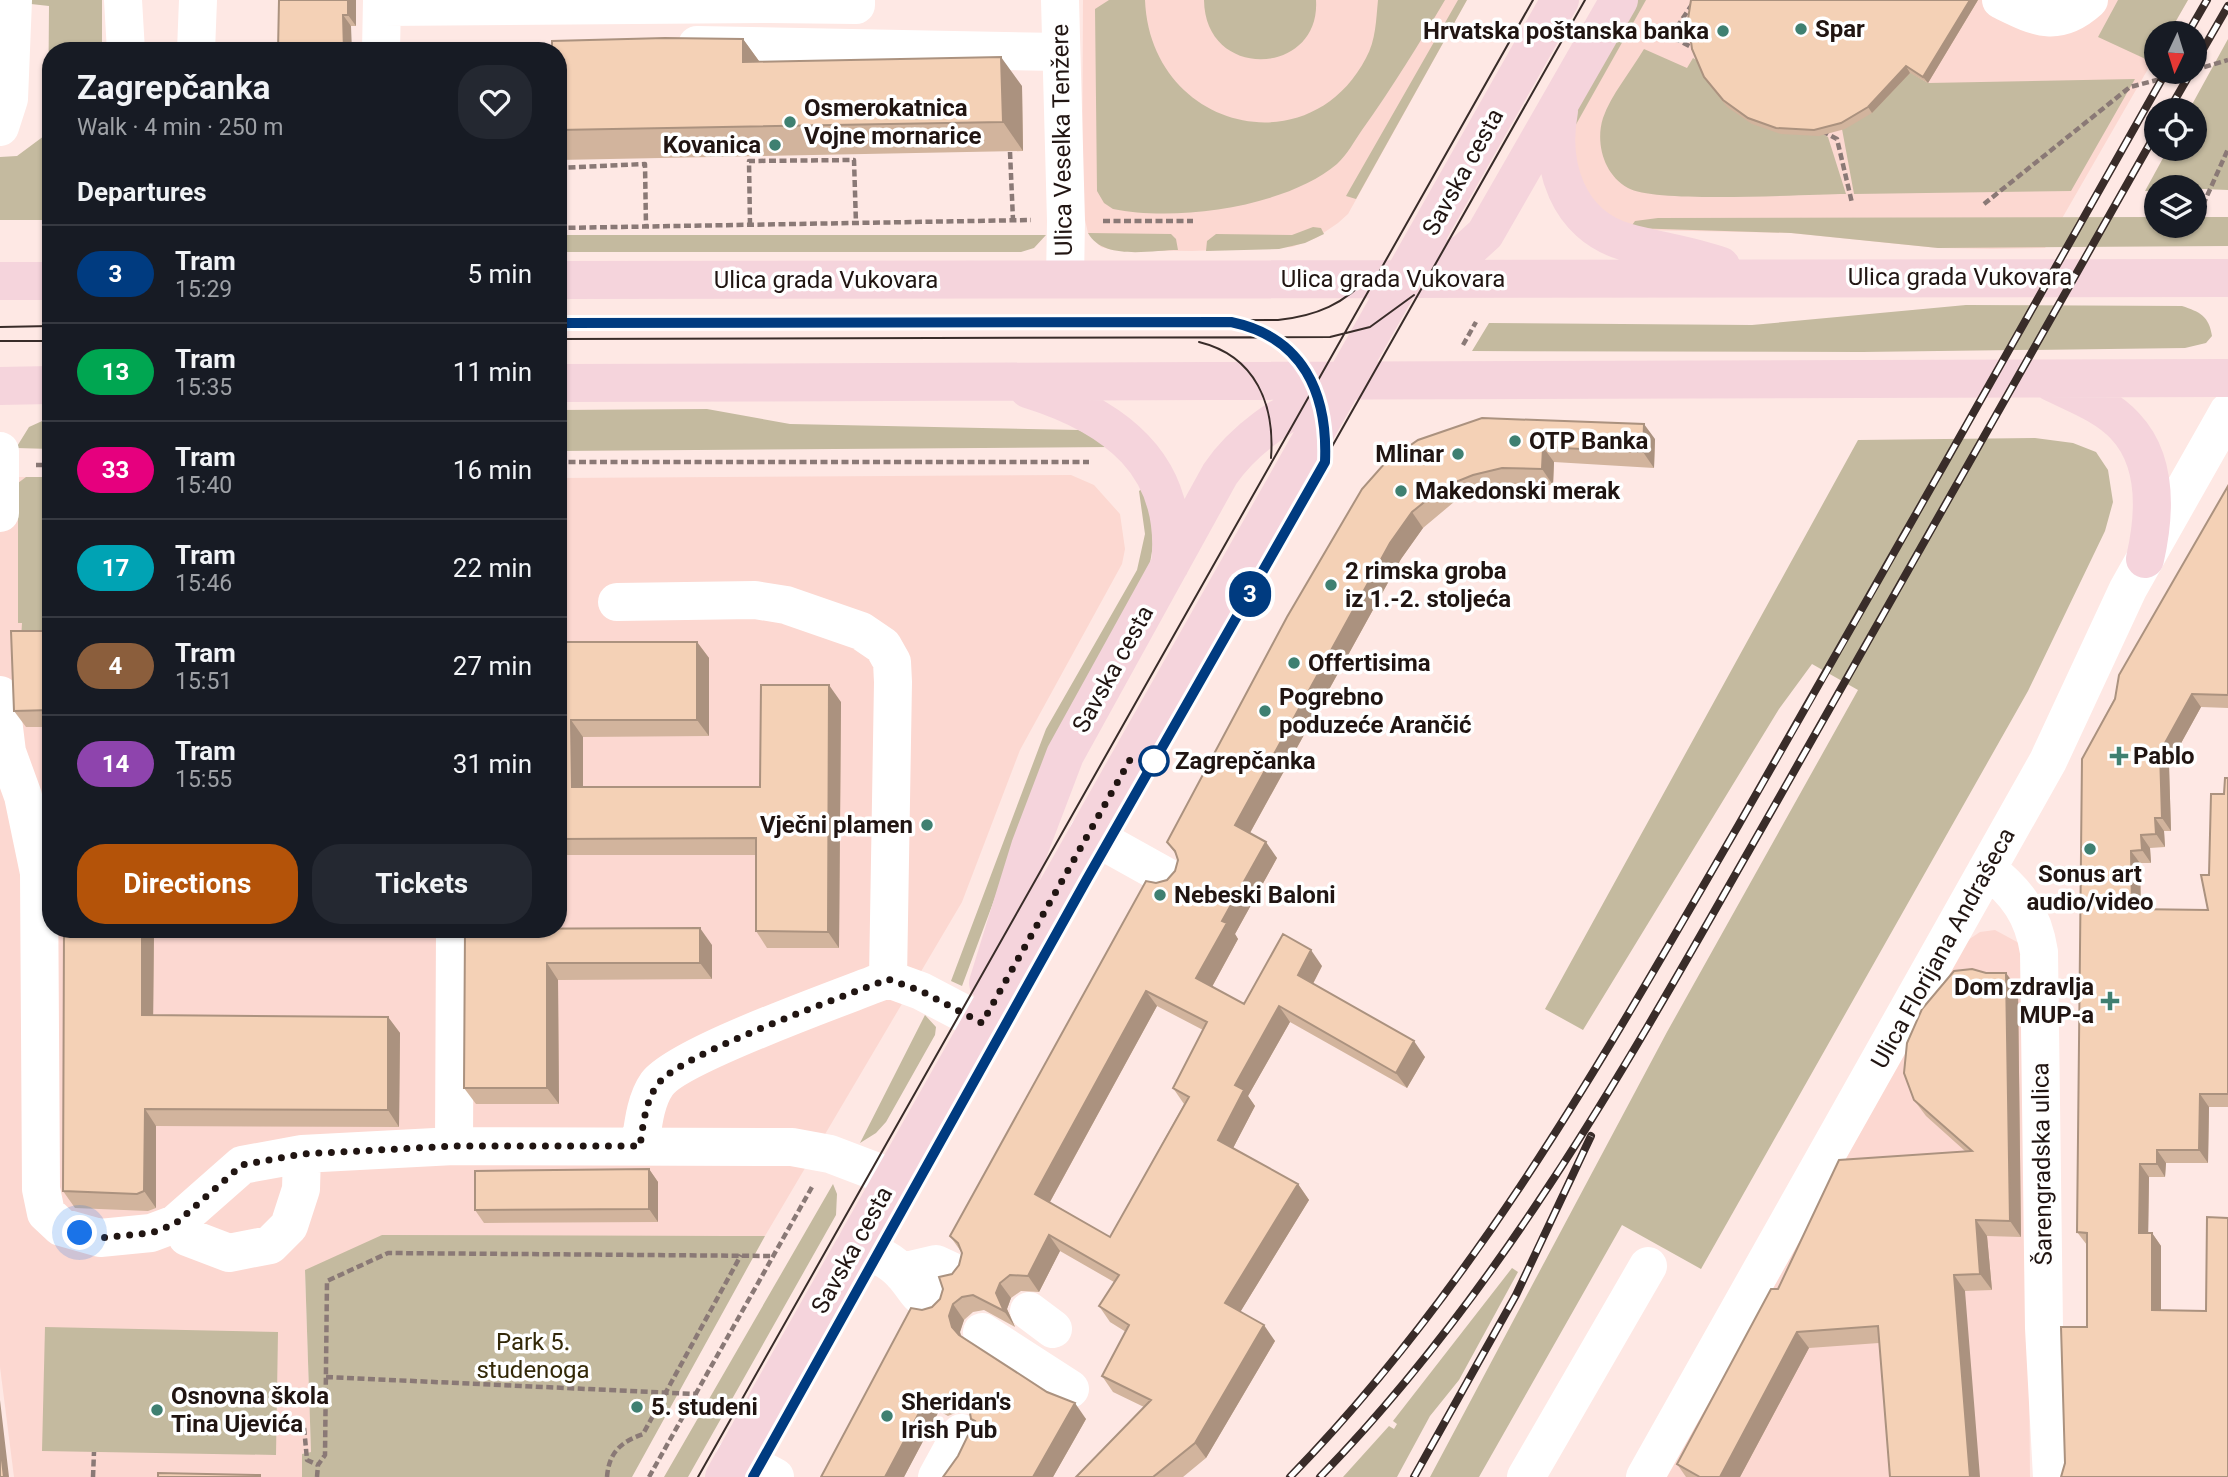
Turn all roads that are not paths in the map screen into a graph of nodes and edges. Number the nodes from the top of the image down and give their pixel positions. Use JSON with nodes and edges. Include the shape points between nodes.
{"nodes":[{"id":1,"x":13,"y":0,"type":"edge"},
{"id":2,"x":123,"y":0,"type":"edge"},
{"id":3,"x":198,"y":0,"type":"edge"},
{"id":4,"x":856,"y":0,"type":"edge"},
{"id":5,"x":1060,"y":0,"type":"edge"},
{"id":6,"x":1560,"y":0,"type":"edge"},
{"id":7,"x":2001,"y":0,"type":"edge"},
{"id":8,"x":2090,"y":0,"type":"edge"},
{"id":9,"x":769,"y":2,"type":"edge"},
{"id":10,"x":382,"y":4,"type":"edge"},
{"id":11,"x":684,"y":6,"type":"junction"},
{"id":12,"x":1632,"y":11,"type":"edge"},
{"id":13,"x":125,"y":42,"type":"edge"},
{"id":14,"x":196,"y":42,"type":"edge"},
{"id":15,"x":381,"y":42,"type":"edge"},
{"id":16,"x":1059,"y":52,"type":"junction"},
{"id":17,"x":1560,"y":103,"type":"junction"},
{"id":18,"x":0,"y":127,"type":"edge"},
{"id":19,"x":1756,"y":278,"type":"junction"},
{"id":20,"x":2228,"y":278,"type":"edge"},
{"id":21,"x":1065,"y":279,"type":"junction"},
{"id":22,"x":1402,"y":279,"type":"junction"},
{"id":23,"x":567,"y":280,"type":"edge"},
{"id":24,"x":0,"y":281,"type":"edge"},
{"id":25,"x":42,"y":281,"type":"edge"},
{"id":26,"x":2042,"y":378,"type":"junction"},
{"id":27,"x":2228,"y":378,"type":"edge"},
{"id":28,"x":1345,"y":380,"type":"junction"},
{"id":29,"x":1002,"y":381,"type":"junction"},
{"id":30,"x":567,"y":383,"type":"edge"},
{"id":31,"x":0,"y":386,"type":"edge"},
{"id":32,"x":42,"y":386,"type":"edge"},
{"id":33,"x":2228,"y":412,"type":"edge"},
{"id":34,"x":0,"y":451,"type":"edge"},
{"id":35,"x":0,"y":513,"type":"edge"},
{"id":36,"x":2145,"y":559,"type":"junction"},
{"id":37,"x":1170,"y":568,"type":"junction"},
{"id":38,"x":617,"y":603,"type":"dead end"},
{"id":39,"x":0,"y":695,"type":"edge"},
{"id":40,"x":1088,"y":833,"type":"junction"},
{"id":41,"x":1987,"y":869,"type":"junction"},
{"id":42,"x":1167,"y":877,"type":"edge"},
{"id":43,"x":455,"y":938,"type":"edge"},
{"id":44,"x":888,"y":979,"type":"junction"},
{"id":45,"x":982,"y":1023,"type":"junction"},
{"id":46,"x":454,"y":1146,"type":"junction"},
{"id":47,"x":640,"y":1146,"type":"junction"},
{"id":48,"x":302,"y":1154,"type":"junction"},
{"id":49,"x":893,"y":1178,"type":"junction"},
{"id":50,"x":187,"y":1237,"type":"dead end"},
{"id":51,"x":855,"y":1245,"type":"junction"},
{"id":52,"x":1647,"y":1266,"type":"dead end"},
{"id":53,"x":951,"y":1271,"type":"edge"},
{"id":54,"x":902,"y":1272,"type":"junction"},
{"id":55,"x":932,"y":1304,"type":"edge"},
{"id":56,"x":982,"y":1332,"type":"edge"},
{"id":57,"x":1070,"y":1388,"type":"dead end"},
{"id":58,"x":961,"y":1433,"type":"edge"},
{"id":59,"x":730,"y":1467,"type":"edge"},
{"id":60,"x":775,"y":1477,"type":"edge"},
{"id":61,"x":937,"y":1477,"type":"edge"},
{"id":62,"x":1526,"y":1477,"type":"edge"},
{"id":63,"x":1645,"y":1477,"type":"edge"},
{"id":64,"x":2052,"y":1477,"type":"edge"}],
"edges":[{"from":1,"to":18,"type":"street","via":[[9,99]]},
{"from":2,"to":13,"type":"street"},
{"from":3,"to":14,"type":"street"},
{"from":4,"to":9,"type":"street","via":[[856,5]]},
{"from":5,"to":16,"type":"street","name":"Ulica Veselka Tenžere"},
{"from":6,"to":22,"type":"main road","name":"Savska cesta"},
{"from":7,"to":8,"type":"street","via":[[2046,18],[2075,13]]},
{"from":9,"to":11,"type":"street"},
{"from":10,"to":11,"type":"street"},
{"from":10,"to":15,"type":"street"},
{"from":11,"to":16,"type":"street","via":[[671,45]]},
{"from":12,"to":17,"type":"main road"},
{"from":16,"to":21,"type":"street","name":"Ulica Veselka Tenžere"},
{"from":17,"to":19,"type":"main road","via":[[1557,165],[1562,184],[1583,216],[1625,242],[1690,256]]},
{"from":17,"to":22,"type":"main road","via":[[1476,245]]},
{"from":19,"to":20,"type":"main road","name":"Ulica grada Vukovara"},
{"from":19,"to":22,"type":"main road","name":"Ulica grada Vukovara"},
{"from":21,"to":22,"type":"main road","name":"Ulica grada Vukovara"},
{"from":21,"to":23,"type":"main road","name":"Ulica grada Vukovara"},
{"from":22,"to":28,"type":"main road","name":"Savska cesta"},
{"from":24,"to":25,"type":"main road"},
{"from":26,"to":27,"type":"main road"},
{"from":26,"to":28,"type":"main road"},
{"from":26,"to":36,"type":"main road","via":[[2106,411],[2134,440],[2144,461],[2153,503]]},
{"from":28,"to":29,"type":"main road"},
{"from":28,"to":37,"type":"main road","name":"Savska cesta","via":[[1281,416],[1241,447],[1220,474]]},
{"from":28,"to":40,"type":"main road","name":"Savska cesta"},
{"from":29,"to":30,"type":"main road"},
{"from":29,"to":37,"type":"main road","via":[[1106,423],[1132,443],[1149,462],[1165,499],[1171,527]]},
{"from":31,"to":32,"type":"main road"},
{"from":33,"to":36,"type":"street","name":"Ulica Florijana Andrašeca"},
{"from":34,"to":35,"type":"street"},
{"from":36,"to":41,"type":"street","name":"Ulica Florijana Andrašeca","via":[[2048,761]]},
{"from":37,"to":45,"type":"main road","name":"Savska cesta","via":[[1056,775],[995,954]]},
{"from":38,"to":44,"type":"street","via":[[755,600],[786,605],[861,631],[883,646],[892,662],[893,682]]},
{"from":39,"to":48,"type":"street","via":[[7,752],[23,796],[39,873],[41,1175],[46,1213],[61,1227],[100,1238],[151,1233],[175,1224],[242,1165]]},
{"from":40,"to":42,"type":"street"},
{"from":40,"to":45,"type":"main road","name":"Savska cesta"},
{"from":41,"to":63,"type":"street","name":"Ulica Florijana Andrašeca"},
{"from":41,"to":64,"type":"street","name":"Šarengradska ulica","via":[[2012,889],[2027,910],[2039,952],[2044,1314]]},
{"from":43,"to":46,"type":"street"},
{"from":44,"to":45,"type":"street"},
{"from":44,"to":47,"type":"street","via":[[702,1054],[658,1083],[646,1112]]},
{"from":45,"to":49,"type":"main road","name":"Savska cesta"},
{"from":46,"to":47,"type":"street"},
{"from":46,"to":48,"type":"street"},
{"from":47,"to":49,"type":"street","via":[[792,1147],[830,1154]]},
{"from":48,"to":50,"type":"street","via":[[301,1189],[289,1226],[270,1245],[229,1253]]},
{"from":49,"to":51,"type":"main road","name":"Savska cesta"},
{"from":51,"to":54,"type":"street"},
{"from":51,"to":59,"type":"main road","name":"Savska cesta"},
{"from":52,"to":62,"type":"street"},
{"from":53,"to":54,"type":"street","via":[[936,1264]]},
{"from":54,"to":55,"type":"street","via":[[919,1297]]},
{"from":56,"to":57,"type":"street"},
{"from":58,"to":61,"type":"street"},
{"from":59,"to":60,"type":"street"}]}
